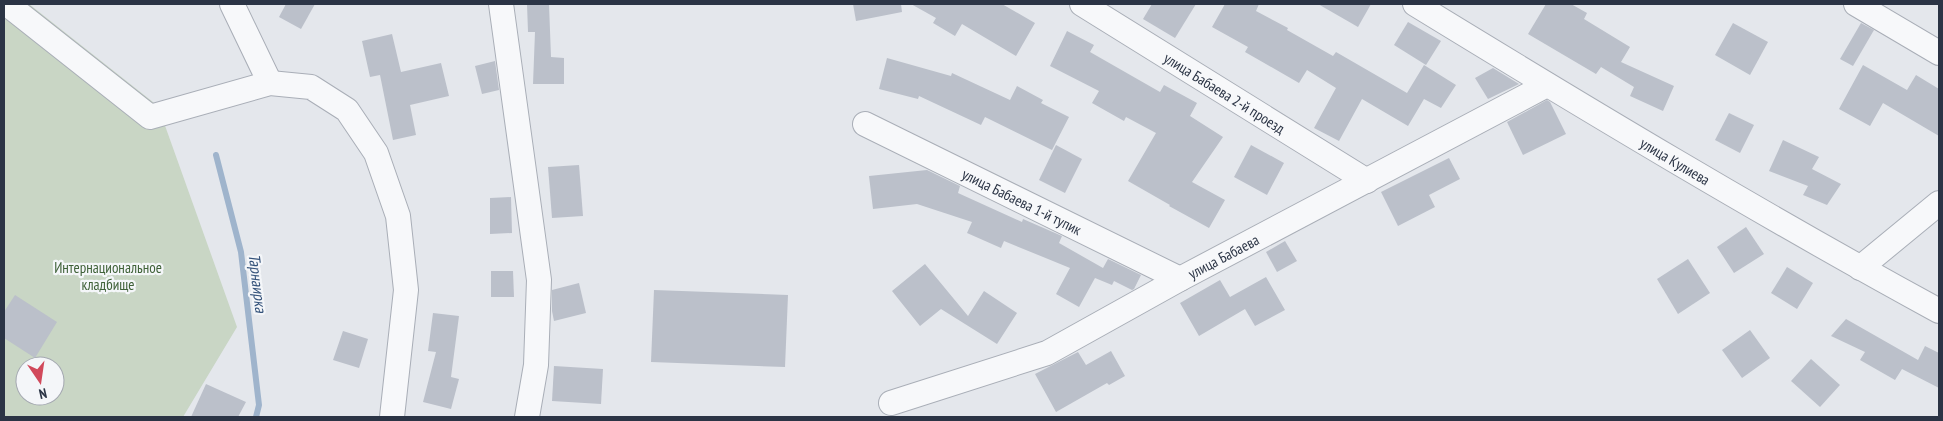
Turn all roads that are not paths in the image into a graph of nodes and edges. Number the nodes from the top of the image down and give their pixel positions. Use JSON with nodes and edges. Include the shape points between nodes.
{"nodes":[{"id":1,"x":7,"y":4,"type":"edge"},
{"id":2,"x":232,"y":4,"type":"edge"},
{"id":3,"x":501,"y":4,"type":"edge"},
{"id":4,"x":1082,"y":4,"type":"edge"},
{"id":5,"x":1415,"y":4,"type":"edge"},
{"id":6,"x":1856,"y":4,"type":"edge"},
{"id":7,"x":1939,"y":53,"type":"edge"},
{"id":8,"x":270,"y":83,"type":"junction"},
{"id":9,"x":1547,"y":85,"type":"junction"},
{"id":10,"x":865,"y":124,"type":"dead end"},
{"id":11,"x":1367,"y":181,"type":"junction"},
{"id":12,"x":1939,"y":203,"type":"edge"},
{"id":13,"x":1860,"y":268,"type":"junction"},
{"id":14,"x":1180,"y":280,"type":"junction"},
{"id":15,"x":1939,"y":311,"type":"edge"},
{"id":16,"x":891,"y":403,"type":"dead end"},
{"id":17,"x":392,"y":417,"type":"edge"},
{"id":18,"x":527,"y":417,"type":"edge"}],
"edges":[{"from":1,"to":8,"type":"street","via":[[150,117]]},
{"from":2,"to":8,"type":"street"},
{"from":3,"to":18,"type":"street","via":[[539,280],[536,365]]},
{"from":4,"to":11,"type":"street","name":"улица Бабаева 2-й проезд"},
{"from":5,"to":9,"type":"street","name":"улица Кулиева"},
{"from":6,"to":7,"type":"street"},
{"from":8,"to":17,"type":"street","via":[[311,87],[347,110],[376,153],[398,216],[406,290]]},
{"from":9,"to":11,"type":"street","name":"улица Бабаева"},
{"from":9,"to":13,"type":"street","name":"улица Кулиева"},
{"from":10,"to":14,"type":"street","name":"улица Бабаева 1-й тупик"},
{"from":11,"to":14,"type":"street","name":"улица Бабаева"},
{"from":12,"to":13,"type":"street"},
{"from":13,"to":15,"type":"street","name":"улица Кулиева"},
{"from":14,"to":16,"type":"street","name":"улица Бабаева","via":[[1047,353]]}]}
